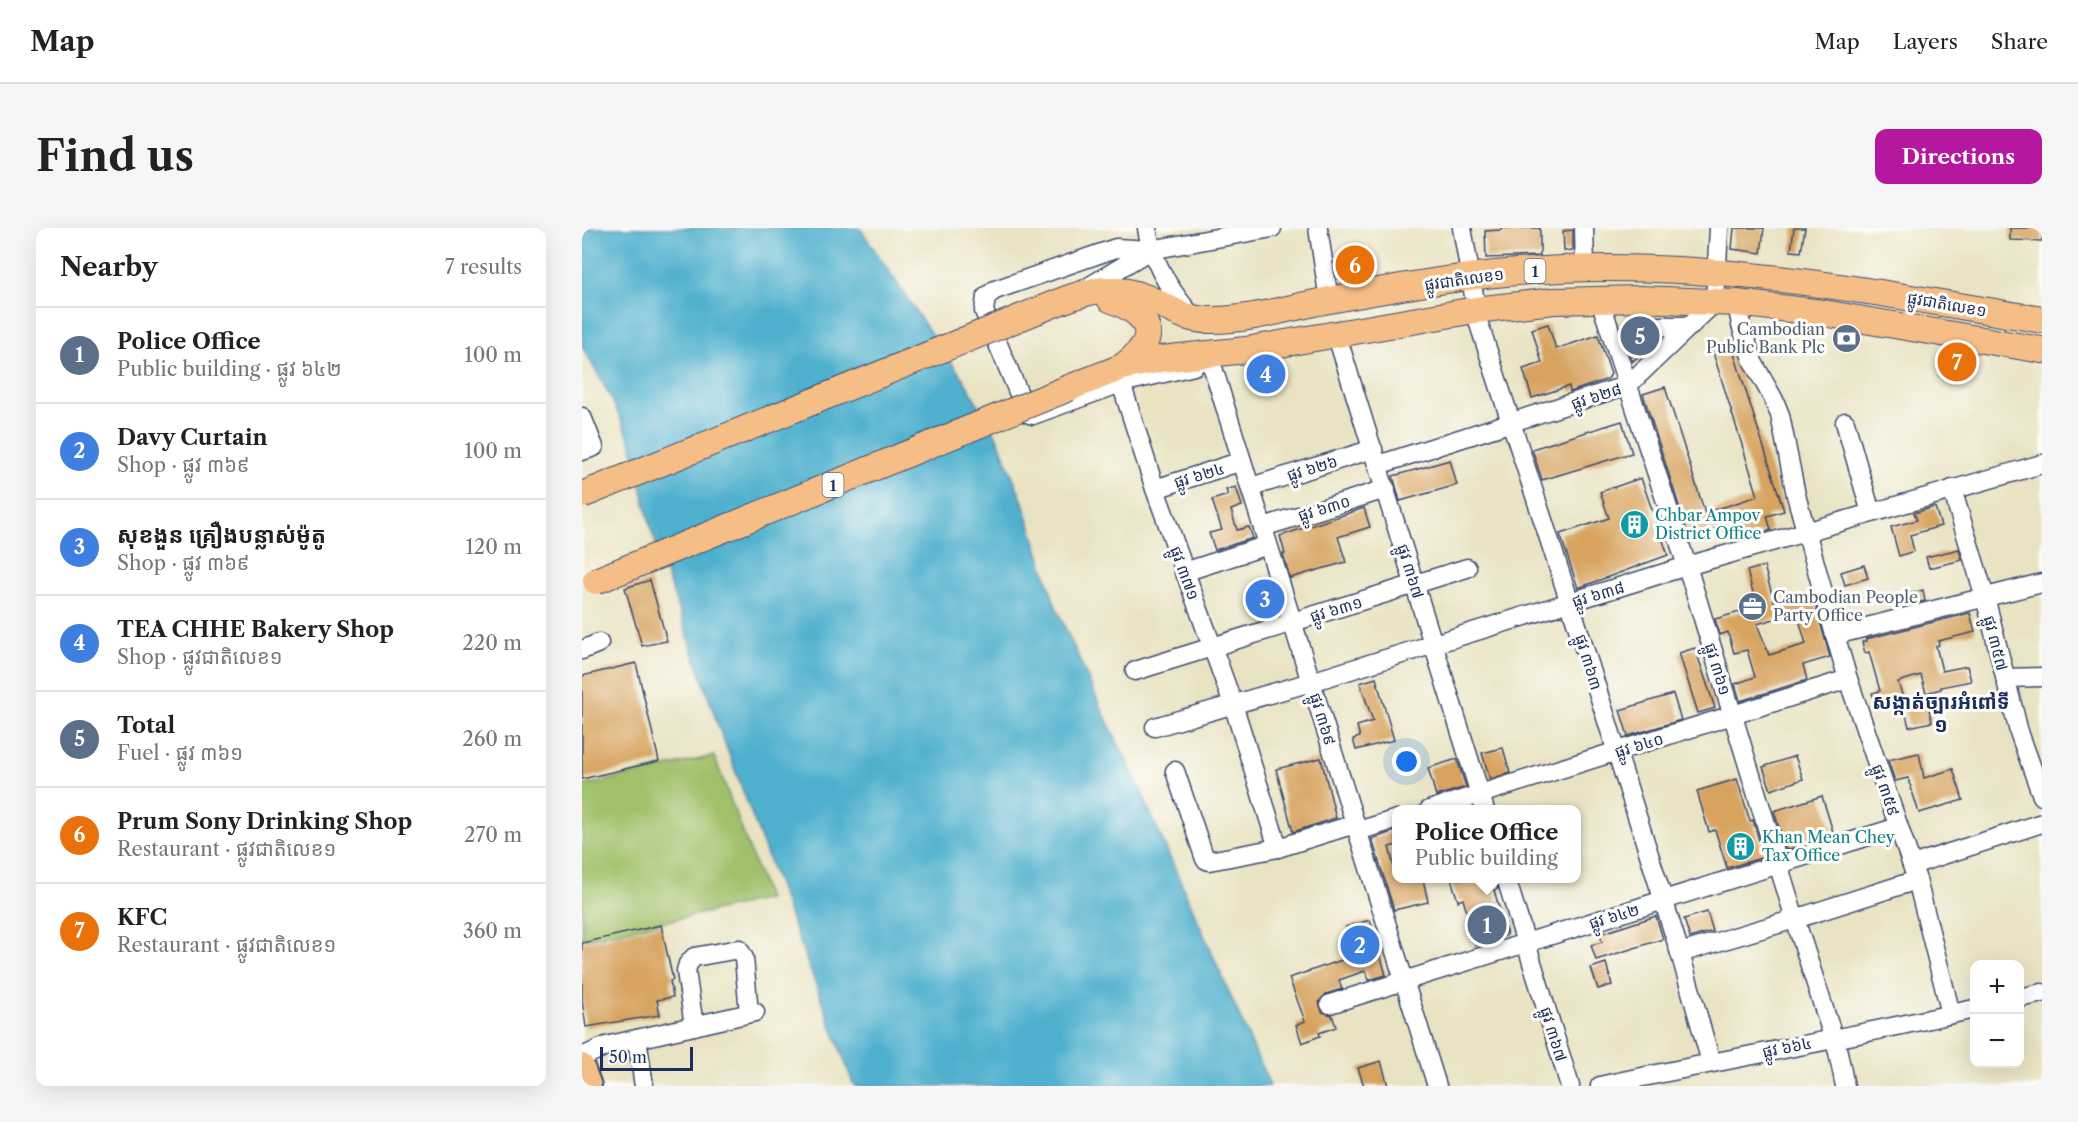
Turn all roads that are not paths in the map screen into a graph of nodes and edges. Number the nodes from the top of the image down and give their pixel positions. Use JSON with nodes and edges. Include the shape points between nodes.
{"nodes":[{"id":1,"x":1147,"y":228,"type":"edge"},
{"id":2,"x":1272,"y":228,"type":"edge"},
{"id":3,"x":1318,"y":228,"type":"edge"},
{"id":4,"x":1462,"y":228,"type":"edge"},
{"id":5,"x":1584,"y":228,"type":"edge"},
{"id":6,"x":1719,"y":228,"type":"edge"},
{"id":7,"x":1150,"y":249,"type":"junction"},
{"id":8,"x":1585,"y":269,"type":"junction"},
{"id":9,"x":1717,"y":272,"type":"junction"},
{"id":10,"x":1470,"y":277,"type":"junction"},
{"id":11,"x":1069,"y":298,"type":"junction"},
{"id":12,"x":1329,"y":300,"type":"junction"},
{"id":13,"x":1600,"y":300,"type":"junction"},
{"id":14,"x":1726,"y":302,"type":"junction"},
{"id":15,"x":1475,"y":310,"type":"junction"},
{"id":16,"x":1196,"y":320,"type":"junction"},
{"id":17,"x":2042,"y":320,"type":"edge"},
{"id":18,"x":1654,"y":329,"type":"tunnel mouth"},
{"id":19,"x":1687,"y":329,"type":"junction"},
{"id":20,"x":1336,"y":333,"type":"junction"},
{"id":21,"x":2042,"y":350,"type":"edge"},
{"id":22,"x":1202,"y":355,"type":"junction"},
{"id":23,"x":1121,"y":375,"type":"junction"},
{"id":24,"x":1628,"y":385,"type":"junction"},
{"id":25,"x":582,"y":417,"type":"edge"},
{"id":26,"x":1845,"y":422,"type":"dead end"},
{"id":27,"x":1510,"y":424,"type":"junction"},
{"id":28,"x":582,"y":451,"type":"edge"},
{"id":29,"x":1376,"y":457,"type":"junction"},
{"id":30,"x":1242,"y":461,"type":"junction"},
{"id":31,"x":2042,"y":464,"type":"edge"},
{"id":32,"x":1251,"y":488,"type":"junction"},
{"id":33,"x":1155,"y":489,"type":"junction"},
{"id":34,"x":1386,"y":489,"type":"junction"},
{"id":35,"x":1952,"y":489,"type":"junction"},
{"id":36,"x":582,"y":495,"type":"edge"},
{"id":37,"x":1871,"y":513,"type":"junction"},
{"id":38,"x":1806,"y":533,"type":"junction"},
{"id":39,"x":1266,"y":536,"type":"junction"},
{"id":40,"x":1687,"y":567,"type":"junction"},
{"id":41,"x":1467,"y":568,"type":"dead end"},
{"id":42,"x":1184,"y":572,"type":"junction"},
{"id":43,"x":2042,"y":583,"type":"edge"},
{"id":44,"x":589,"y":584,"type":"edge"},
{"id":45,"x":1415,"y":585,"type":"junction"},
{"id":46,"x":1985,"y":597,"type":"junction"},
{"id":47,"x":1570,"y":603,"type":"junction"},
{"id":48,"x":1293,"y":622,"type":"junction"},
{"id":49,"x":1835,"y":635,"type":"junction"},
{"id":50,"x":599,"y":644,"type":"dead end"},
{"id":51,"x":1434,"y":645,"type":"junction"},
{"id":52,"x":1212,"y":647,"type":"junction"},
{"id":53,"x":582,"y":650,"type":"edge"},
{"id":54,"x":1135,"y":671,"type":"dead end"},
{"id":55,"x":2042,"y":677,"type":"edge"},
{"id":56,"x":2005,"y":678,"type":"junction"},
{"id":57,"x":1848,"y":679,"type":"junction"},
{"id":58,"x":1311,"y":682,"type":"junction"},
{"id":59,"x":1233,"y":704,"type":"junction"},
{"id":60,"x":1732,"y":715,"type":"junction"},
{"id":61,"x":1155,"y":727,"type":"dead end"},
{"id":62,"x":1617,"y":751,"type":"junction"},
{"id":63,"x":1175,"y":771,"type":"dead end"},
{"id":64,"x":2042,"y":796,"type":"edge"},
{"id":65,"x":1482,"y":802,"type":"edge"},
{"id":66,"x":1462,"y":805,"type":"edge"},
{"id":67,"x":1392,"y":820,"type":"edge"},
{"id":68,"x":2042,"y":823,"type":"edge"},
{"id":69,"x":1357,"y":827,"type":"junction"},
{"id":70,"x":1898,"y":827,"type":"junction"},
{"id":71,"x":1278,"y":848,"type":"junction"},
{"id":72,"x":1779,"y":864,"type":"junction"},
{"id":73,"x":1914,"y":872,"type":"junction"},
{"id":74,"x":1507,"y":883,"type":"edge"},
{"id":75,"x":1662,"y":901,"type":"junction"},
{"id":76,"x":1795,"y":919,"type":"junction"},
{"id":77,"x":1526,"y":943,"type":"junction"},
{"id":78,"x":1680,"y":953,"type":"junction"},
{"id":79,"x":1404,"y":981,"type":"junction"},
{"id":80,"x":2042,"y":993,"type":"edge"},
{"id":81,"x":2024,"y":997,"type":"edge"},
{"id":82,"x":1330,"y":1004,"type":"dead end"},
{"id":83,"x":1970,"y":1010,"type":"edge"},
{"id":84,"x":1952,"y":1014,"type":"junction"},
{"id":85,"x":694,"y":1026,"type":"junction"},
{"id":86,"x":637,"y":1039,"type":"junction"},
{"id":87,"x":1833,"y":1039,"type":"junction"},
{"id":88,"x":582,"y":1057,"type":"edge"},
{"id":89,"x":1711,"y":1062,"type":"junction"},
{"id":90,"x":582,"y":1065,"type":"edge"},
{"id":91,"x":590,"y":1086,"type":"edge"},
{"id":92,"x":644,"y":1086,"type":"edge"},
{"id":93,"x":1437,"y":1086,"type":"edge"},
{"id":94,"x":1570,"y":1086,"type":"edge"},
{"id":95,"x":1600,"y":1086,"type":"edge"},
{"id":96,"x":1845,"y":1086,"type":"edge"}],
"edges":[{"from":1,"to":7,"type":"street"},
{"from":2,"to":7,"type":"street"},
{"from":3,"to":12,"type":"street"},
{"from":4,"to":10,"type":"street","name":"ផ្លូវ ៣៦៣"},
{"from":5,"to":8,"type":"street"},
{"from":6,"to":9,"type":"street"},
{"from":7,"to":11,"type":"street"},
{"from":7,"to":16,"type":"street","via":[[1177,298]]},
{"from":7,"to":23,"type":"street","via":[[1116,249],[995,290],[986,297],[984,311],[1027,413],[1033,415]]},
{"from":8,"to":9,"type":"highway","name":"ផ្លូវជាតិលេខ១","number":"1"},
{"from":8,"to":10,"type":"highway","name":"ផ្លូវជាតិលេខ១","number":"1"},
{"from":9,"to":14,"type":"street"},
{"from":9,"to":17,"type":"highway","name":"ផ្លូវជាតិលេខ១","number":"1","via":[[1825,283]]},
{"from":10,"to":12,"type":"highway","name":"ផ្លូវជាតិលេខ១","number":"1"},
{"from":10,"to":15,"type":"street","name":"ផ្លូវ ៣៦៣"},
{"from":11,"to":16,"type":"highway","name":"ផ្លូវជាតិលេខ១","number":"1","via":[[1115,289]]},
{"from":11,"to":23,"type":"highway","via":[[1086,295],[1110,299],[1141,317],[1146,328],[1145,345]]},
{"from":11,"to":36,"type":"highway","name":"ផ្លូវជាតិលេខ១","number":"1","bridge":true},
{"from":12,"to":16,"type":"highway","name":"ផ្លូវជាតិលេខ១","number":"1","via":[[1237,318]]},
{"from":13,"to":14,"type":"highway","name":"ផ្លូវជាតិលេខ១","number":"1"},
{"from":13,"to":15,"type":"highway","name":"ផ្លូវជាតិលេខ១","number":"1"},
{"from":13,"to":24,"type":"street","name":"ផ្លូវ ៣៦១","via":[[1618,329]]},
{"from":14,"to":19,"type":"street","name":"ផ្លូវ ៦២៨"},
{"from":14,"to":21,"type":"highway","name":"ផ្លូវជាតិលេខ១","number":"1","via":[[1823,313]]},
{"from":14,"to":38,"type":"street","name":"ផ្លូវ ៣៥៩","via":[[1741,325],[1753,362],[1780,415]]},
{"from":15,"to":20,"type":"highway","name":"ផ្លូវជាតិលេខ១","number":"1"},
{"from":15,"to":27,"type":"street","name":"ផ្លូវ ៣៦៣"},
{"from":18,"to":19,"type":"street"},
{"from":19,"to":24,"type":"street","name":"ផ្លូវ ៦២៨"},
{"from":20,"to":22,"type":"highway","name":"ផ្លូវជាតិលេខ១","number":"1"},
{"from":20,"to":29,"type":"street","name":"ផ្លូវ ៣៦៧"},
{"from":22,"to":23,"type":"highway","name":"ផ្លូវជាតិលេខ១","number":"1","via":[[1161,359]]},
{"from":22,"to":30,"type":"street","name":"ផ្លូវ ៣៦៩","via":[[1213,368]]},
{"from":23,"to":33,"type":"street","name":"ផ្លូវ ៣៧១"},
{"from":23,"to":44,"type":"highway","name":"ផ្លូវជាតិលេខ១","number":"1","bridge":true,"via":[[1070,388]]},
{"from":24,"to":27,"type":"street","name":"ផ្លូវ ៦២៨"},
{"from":24,"to":40,"type":"street","name":"ផ្លូវ ៣៦១"},
{"from":25,"to":28,"type":"street","via":[[594,447]]},
{"from":26,"to":37,"type":"street"},
{"from":27,"to":29,"type":"street","name":"ផ្លូវ ៦២៨"},
{"from":27,"to":47,"type":"street","name":"ផ្លូវ ៣៦៣"},
{"from":29,"to":32,"type":"street","name":"ផ្លូវ ៦២៦"},
{"from":29,"to":34,"type":"street","name":"ផ្លូវ ៣៦៧"},
{"from":30,"to":32,"type":"street","name":"ផ្លូវ ៣៦៩"},
{"from":30,"to":33,"type":"street","name":"ផ្លូវ ៦២៤"},
{"from":31,"to":35,"type":"street","name":"ផ្លូវ ៦៣៨"},
{"from":32,"to":39,"type":"street","name":"ផ្លូវ ៣៦៩"},
{"from":33,"to":42,"type":"street","name":"ផ្លូវ ៣៧១"},
{"from":34,"to":39,"type":"street","name":"ផ្លូវ ៦៣០"},
{"from":34,"to":45,"type":"street","name":"ផ្លូវ ៣៦៧"},
{"from":35,"to":37,"type":"street","name":"ផ្លូវ ៦៣៨"},
{"from":35,"to":46,"type":"street","name":"ផ្លូវ ៣៥៧"},
{"from":37,"to":38,"type":"street","name":"ផ្លូវ ៦៣៨"},
{"from":38,"to":40,"type":"street","name":"ផ្លូវ ៦៣៨"},
{"from":38,"to":49,"type":"street","name":"ផ្លូវ ៣៥៩"},
{"from":39,"to":42,"type":"street","name":"ផ្លូវ ៦៣០"},
{"from":39,"to":48,"type":"street","name":"ផ្លូវ ៣៦៩"},
{"from":40,"to":47,"type":"street","name":"ផ្លូវ ៦៣៨"},
{"from":40,"to":60,"type":"street","name":"ផ្លូវ ៣៦១"},
{"from":41,"to":45,"type":"street","name":"ផ្លូវ ៦៣១"},
{"from":42,"to":52,"type":"street","name":"ផ្លូវ ៣៧១"},
{"from":43,"to":46,"type":"street"},
{"from":45,"to":48,"type":"street","name":"ផ្លូវ ៦៣១"},
{"from":45,"to":51,"type":"street","name":"ផ្លូវ ៣៦៧"},
{"from":46,"to":49,"type":"street"},
{"from":46,"to":56,"type":"street","name":"ផ្លូវ ៣៥៧"},
{"from":47,"to":51,"type":"street","name":"ផ្លូវ ៦៣៨"},
{"from":47,"to":62,"type":"street","name":"ផ្លូវ ៣៦៣"},
{"from":48,"to":52,"type":"street","name":"ផ្លូវ ៦៣១"},
{"from":48,"to":58,"type":"street","name":"ផ្លូវ ៣៦៩"},
{"from":49,"to":57,"type":"street","name":"ផ្លូវ ៣៥៩"},
{"from":50,"to":53,"type":"street"},
{"from":51,"to":58,"type":"street","name":"ផ្លូវ ៦៣៨"},
{"from":51,"to":65,"type":"street","name":"ផ្លូវ ៣៦៧"},
{"from":52,"to":54,"type":"street","name":"ផ្លូវ ៦៣១"},
{"from":52,"to":59,"type":"street","name":"ផ្លូវ ៣៧១"},
{"from":55,"to":56,"type":"street"},
{"from":56,"to":64,"type":"street","name":"ផ្លូវ ៣៥៧"},
{"from":57,"to":60,"type":"street","name":"ផ្លូវ ៦៤០"},
{"from":57,"to":70,"type":"street","name":"ផ្លូវ ៣៥៩"},
{"from":58,"to":59,"type":"street","name":"ផ្លូវ ៦៣៨"},
{"from":58,"to":69,"type":"street","name":"ផ្លូវ ៣៦៩"},
{"from":59,"to":61,"type":"street","name":"ផ្លូវ ៦៣៨"},
{"from":59,"to":71,"type":"street","name":"ផ្លូវ ៣៧១"},
{"from":60,"to":62,"type":"street","name":"ផ្លូវ ៦៤០"},
{"from":60,"to":72,"type":"street","name":"ផ្លូវ ៣៦១"},
{"from":62,"to":65,"type":"street","name":"ផ្លូវ ៦៤០"},
{"from":62,"to":75,"type":"street","name":"ផ្លូវ ៣៦៣"},
{"from":63,"to":71,"type":"street","via":[[1205,859],[1215,862]]},
{"from":65,"to":66,"type":"street","name":"ផ្លូវ ៦៤០"},
{"from":67,"to":69,"type":"street"},
{"from":68,"to":73,"type":"street"},
{"from":69,"to":71,"type":"street"},
{"from":69,"to":79,"type":"street","name":"ផ្លូវ ៣៦៩"},
{"from":70,"to":72,"type":"street","name":"ផ្លូវ ៦៤២"},
{"from":70,"to":73,"type":"street","name":"ផ្លូវ ៣៥៩"},
{"from":72,"to":75,"type":"street","name":"ផ្លូវ ៦៤២"},
{"from":72,"to":76,"type":"street","name":"ផ្លូវ ៣៦១"},
{"from":73,"to":76,"type":"street"},
{"from":73,"to":84,"type":"street","name":"ផ្លូវ ៣៥៩"},
{"from":74,"to":77,"type":"street","name":"ផ្លូវ ៣៦៧"},
{"from":75,"to":77,"type":"street","name":"ផ្លូវ ៦៤២"},
{"from":75,"to":78,"type":"street","name":"ផ្លូវ ៣៦៣"},
{"from":76,"to":78,"type":"street"},
{"from":76,"to":87,"type":"street","name":"ផ្លូវ ៣៦១"},
{"from":77,"to":79,"type":"street","name":"ផ្លូវ ៦៤២"},
{"from":77,"to":94,"type":"street","name":"ផ្លូវ ៣៦៧"},
{"from":78,"to":89,"type":"street","name":"ផ្លូវ ៣៦៣"},
{"from":79,"to":82,"type":"street","name":"ផ្លូវ ៦៤២"},
{"from":79,"to":93,"type":"street","name":"ផ្លូវ ៣៦៩"},
{"from":80,"to":81,"type":"street"},
{"from":83,"to":84,"type":"street","name":"ផ្លូវ ៦៦៤"},
{"from":84,"to":87,"type":"street","name":"ផ្លូវ ៦៦៤"},
{"from":85,"to":85,"type":"street","via":[[752,1013],[744,958],[739,949],[694,957],[688,964]]},
{"from":85,"to":86,"type":"street"},
{"from":86,"to":88,"type":"street"},
{"from":86,"to":92,"type":"street"},
{"from":87,"to":89,"type":"street","name":"ផ្លូវ ៦៦៤"},
{"from":87,"to":96,"type":"street","name":"ផ្លូវ ៣៦១"},
{"from":89,"to":95,"type":"street","name":"ផ្លូវ ៦៦៤"},
{"from":90,"to":91,"type":"main road"}]}
